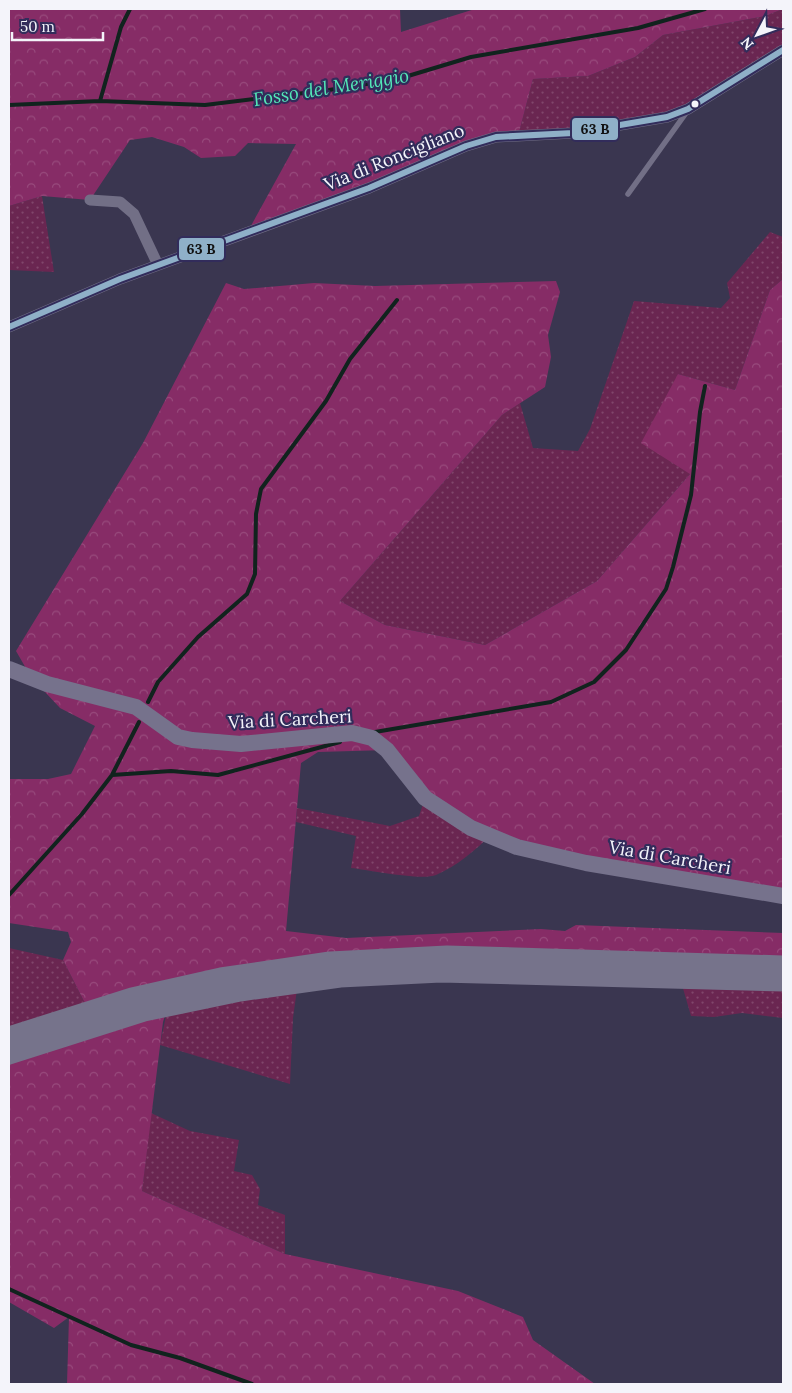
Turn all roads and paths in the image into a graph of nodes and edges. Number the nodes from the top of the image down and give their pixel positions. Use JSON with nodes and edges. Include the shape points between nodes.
{"nodes":[{"id":1,"x":783,"y":50,"type":"edge"},
{"id":2,"x":688,"y":109,"type":"junction"},
{"id":3,"x":628,"y":194,"type":"dead end"},
{"id":4,"x":90,"y":200,"type":"dead end"},
{"id":5,"x":158,"y":265,"type":"junction"},
{"id":6,"x":9,"y":328,"type":"edge"},
{"id":7,"x":9,"y":669,"type":"edge"},
{"id":8,"x":783,"y":896,"type":"edge"},
{"id":9,"x":783,"y":966,"type":"edge"},
{"id":10,"x":783,"y":981,"type":"edge"},
{"id":11,"x":9,"y":1037,"type":"edge"},
{"id":12,"x":9,"y":1054,"type":"edge"}],
"edges":[{"from":1,"to":2,"type":"street","name":"Via di Roncigliano"},
{"from":2,"to":3,"type":"lane"},
{"from":2,"to":5,"type":"street","name":"Via di Roncigliano","via":[[667,117],[573,133],[496,137],[466,146],[369,188]]},
{"from":4,"to":5,"type":"street","via":[[120,202],[134,214]]},
{"from":5,"to":6,"type":"street","name":"Via di Roncigliano"},
{"from":7,"to":8,"type":"street","name":"Via di Carcheri","via":[[47,684],[136,707],[178,736],[192,740],[241,744],[352,732],[372,738],[387,750],[425,798],[471,828],[517,847]]},
{"from":9,"to":11,"type":"highway","via":[[447,956],[330,962],[221,978],[132,998]]},
{"from":10,"to":12,"type":"highway","via":[[441,972],[340,977],[240,990],[144,1011]]}]}
